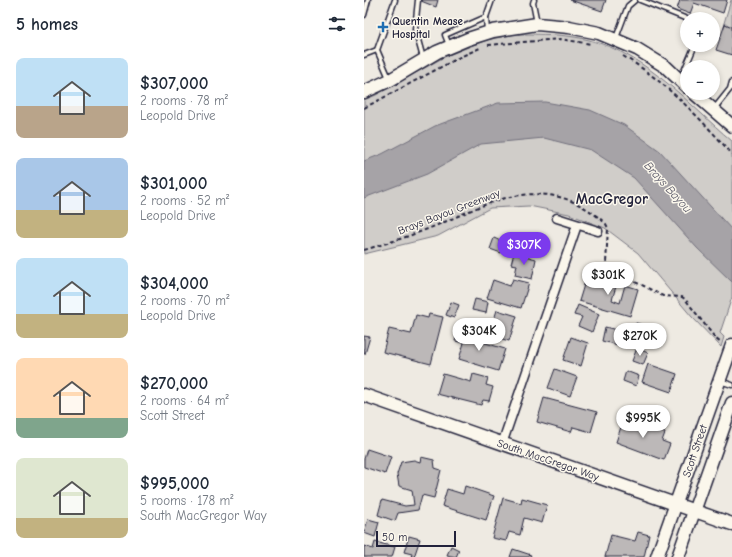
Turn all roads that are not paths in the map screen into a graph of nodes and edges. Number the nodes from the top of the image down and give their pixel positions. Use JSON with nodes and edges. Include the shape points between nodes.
{"nodes":[{"id":1,"x":368,"y":0,"type":"edge"},
{"id":2,"x":395,"y":0,"type":"edge"},
{"id":3,"x":418,"y":0,"type":"edge"},
{"id":4,"x":492,"y":0,"type":"edge"},
{"id":5,"x":534,"y":0,"type":"edge"},
{"id":6,"x":635,"y":0,"type":"edge"},
{"id":7,"x":640,"y":0,"type":"edge"},
{"id":8,"x":364,"y":15,"type":"edge"},
{"id":9,"x":680,"y":16,"type":"edge"},
{"id":10,"x":486,"y":17,"type":"junction"},
{"id":11,"x":537,"y":24,"type":"junction"},
{"id":12,"x":487,"y":33,"type":"junction"},
{"id":13,"x":616,"y":46,"type":"junction"},
{"id":14,"x":449,"y":47,"type":"junction"},
{"id":15,"x":377,"y":50,"type":"junction"},
{"id":16,"x":364,"y":55,"type":"edge"},
{"id":17,"x":424,"y":60,"type":"junction"},
{"id":18,"x":390,"y":80,"type":"junction"},
{"id":19,"x":680,"y":80,"type":"edge"},
{"id":20,"x":732,"y":82,"type":"edge"},
{"id":21,"x":364,"y":92,"type":"edge"},
{"id":22,"x":701,"y":100,"type":"edge"},
{"id":23,"x":712,"y":110,"type":"junction"},
{"id":24,"x":732,"y":126,"type":"edge"},
{"id":25,"x":557,"y":218,"type":"dead end"},
{"id":26,"x":578,"y":225,"type":"junction"},
{"id":27,"x":598,"y":232,"type":"dead end"},
{"id":28,"x":728,"y":345,"type":"edge"},
{"id":29,"x":720,"y":381,"type":"junction"},
{"id":30,"x":732,"y":385,"type":"edge"},
{"id":31,"x":364,"y":395,"type":"edge"},
{"id":32,"x":732,"y":403,"type":"edge"},
{"id":33,"x":502,"y":444,"type":"junction"},
{"id":34,"x":676,"y":504,"type":"junction"},
{"id":35,"x":695,"y":511,"type":"junction"},
{"id":36,"x":732,"y":524,"type":"edge"},
{"id":37,"x":657,"y":557,"type":"edge"},
{"id":38,"x":678,"y":557,"type":"edge"}],
"edges":[{"from":1,"to":8,"type":"lane"},
{"from":2,"to":15,"type":"lane"},
{"from":3,"to":17,"type":"lane","via":[[415,29]]},
{"from":4,"to":10,"type":"lane"},
{"from":5,"to":11,"type":"lane"},
{"from":6,"to":13,"type":"lane","via":[[628,6]]},
{"from":7,"to":9,"type":"lane"},
{"from":10,"to":12,"type":"lane"},
{"from":10,"to":14,"type":"lane","via":[[445,35]]},
{"from":11,"to":12,"type":"main road"},
{"from":11,"to":13,"type":"main road","via":[[591,32]]},
{"from":12,"to":14,"type":"main road"},
{"from":13,"to":19,"type":"main road","via":[[637,49],[666,67]]},
{"from":14,"to":17,"type":"main road"},
{"from":15,"to":16,"type":"lane"},
{"from":15,"to":18,"type":"lane"},
{"from":17,"to":18,"type":"main road"},
{"from":18,"to":21,"type":"main road"},
{"from":20,"to":23,"type":"lane","via":[[730,89]]},
{"from":22,"to":23,"type":"main road"},
{"from":23,"to":24,"type":"main road"},
{"from":25,"to":26,"type":"street"},
{"from":26,"to":27,"type":"street"},
{"from":26,"to":33,"type":"street"},
{"from":28,"to":29,"type":"main road","name":"Scott Street"},
{"from":29,"to":30,"type":"lane"},
{"from":29,"to":34,"type":"main road","name":"Scott Street"},
{"from":31,"to":33,"type":"main road","name":"South MacGregor Way"},
{"from":32,"to":35,"type":"main road","name":"Scott Street"},
{"from":33,"to":34,"type":"main road","name":"South MacGregor Way"},
{"from":34,"to":35,"type":"main road","name":"South MacGregor Way"},
{"from":34,"to":37,"type":"main road","name":"Scott Street"},
{"from":35,"to":36,"type":"main road","name":"South MacGregor Way"},
{"from":35,"to":38,"type":"main road","name":"Scott Street"}]}
